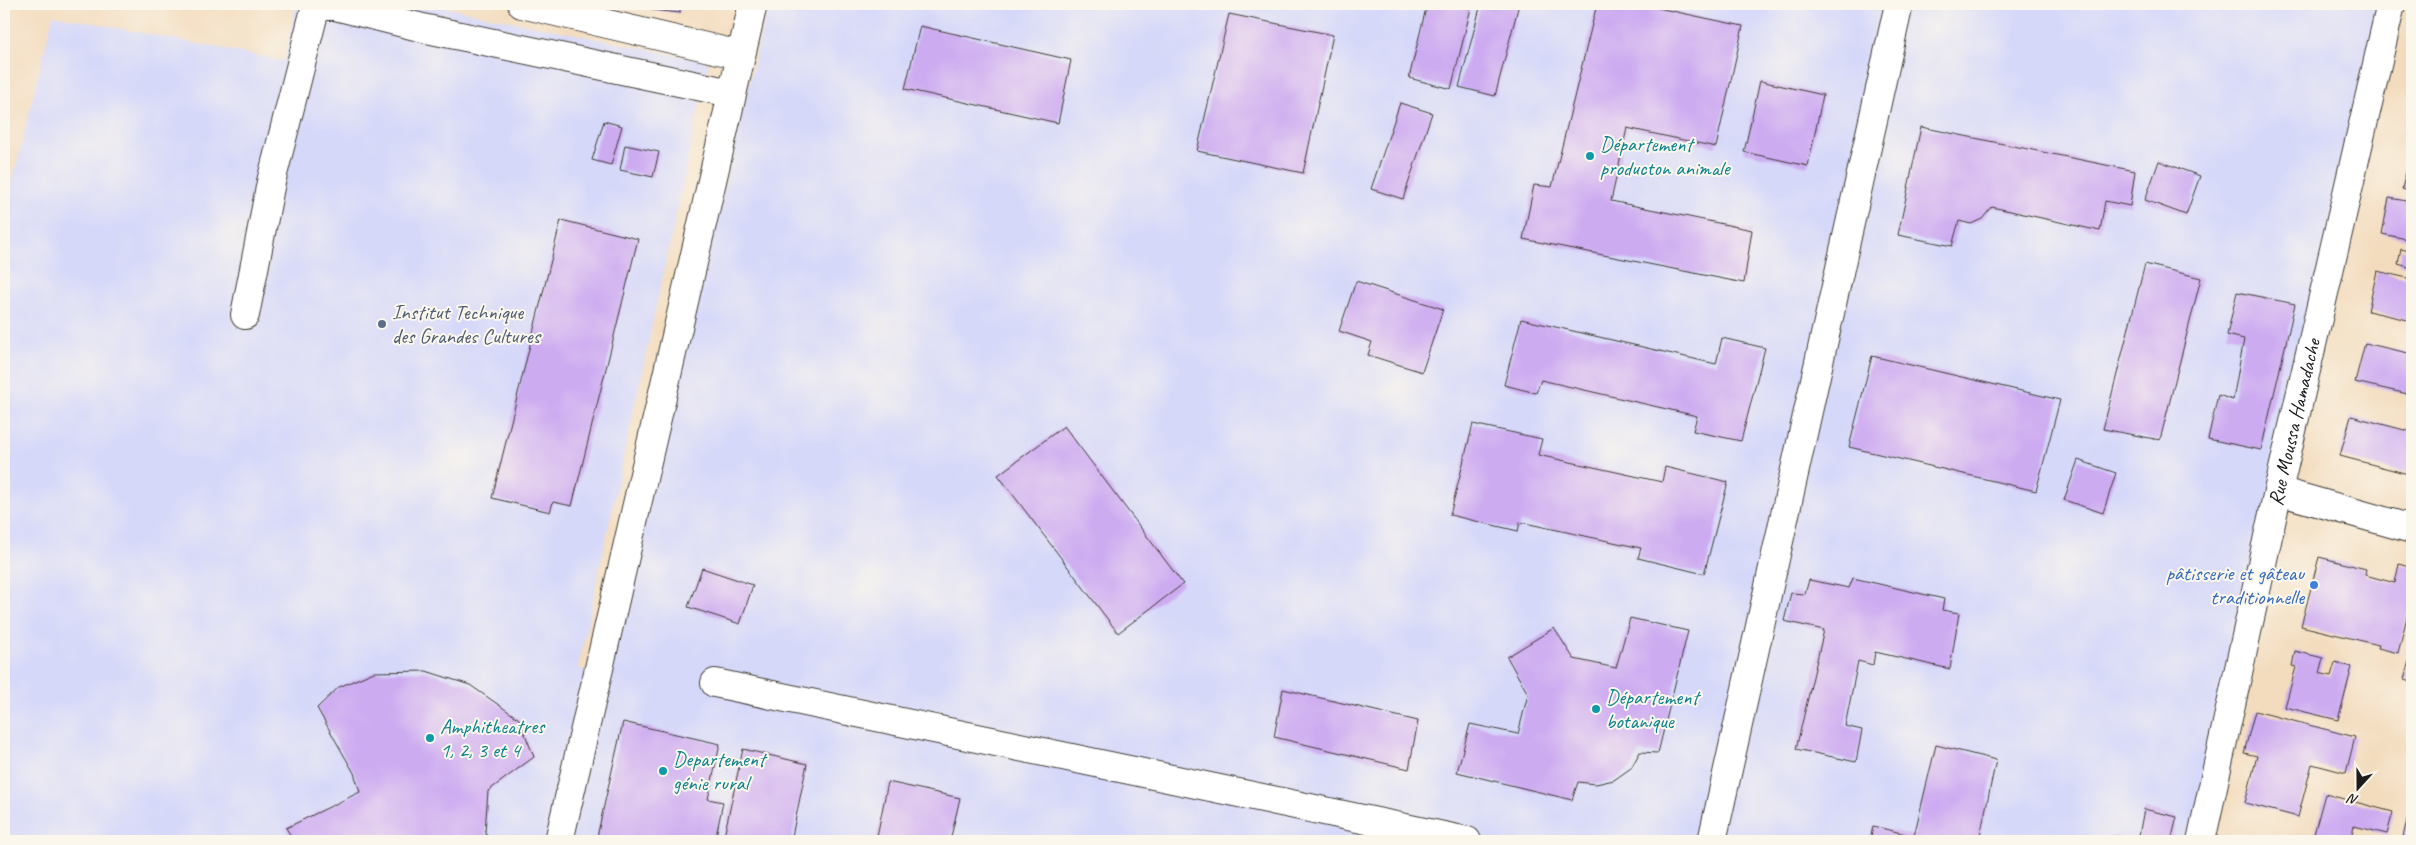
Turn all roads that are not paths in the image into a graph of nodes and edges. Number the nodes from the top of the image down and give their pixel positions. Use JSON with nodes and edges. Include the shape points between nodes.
{"nodes":[{"id":1,"x":522,"y":4,"type":"edge"},
{"id":2,"x":753,"y":4,"type":"edge"},
{"id":3,"x":1899,"y":4,"type":"edge"},
{"id":4,"x":2391,"y":4,"type":"edge"},
{"id":5,"x":740,"y":55,"type":"junction"},
{"id":6,"x":731,"y":93,"type":"junction"},
{"id":7,"x":245,"y":315,"type":"dead end"},
{"id":8,"x":2278,"y":491,"type":"junction"},
{"id":9,"x":2412,"y":529,"type":"edge"},
{"id":10,"x":715,"y":683,"type":"dead end"},
{"id":11,"x":559,"y":841,"type":"edge"},
{"id":12,"x":1467,"y":841,"type":"edge"},
{"id":13,"x":1712,"y":841,"type":"edge"},
{"id":14,"x":2201,"y":841,"type":"edge"}],
"edges":[{"from":1,"to":5,"type":"street"},
{"from":2,"to":5,"type":"street"},
{"from":3,"to":13,"type":"street"},
{"from":4,"to":8,"type":"street","name":"Rue Moussa Hamadache"},
{"from":5,"to":6,"type":"street"},
{"from":6,"to":7,"type":"street","via":[[427,29],[335,6],[322,6],[314,14],[271,182]]},
{"from":6,"to":11,"type":"street"},
{"from":8,"to":9,"type":"street"},
{"from":8,"to":14,"type":"street","name":"Rue Moussa Hamadache"},
{"from":10,"to":12,"type":"street"}]}
